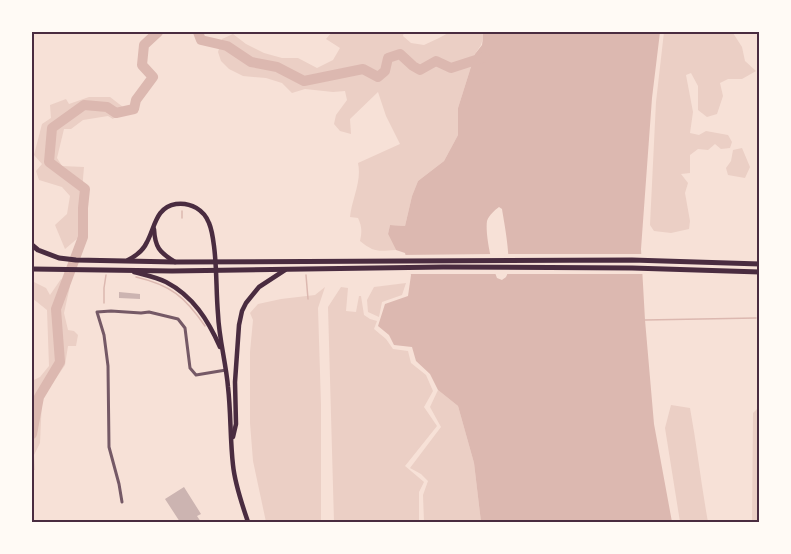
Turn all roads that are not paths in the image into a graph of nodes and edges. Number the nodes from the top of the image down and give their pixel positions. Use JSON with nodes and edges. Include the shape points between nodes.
{"nodes":[{"id":1,"x":153,"y":225,"type":"junction"},
{"id":2,"x":32,"y":245,"type":"edge"},
{"id":3,"x":125,"y":261,"type":"junction"},
{"id":4,"x":175,"y":262,"type":"junction"},
{"id":5,"x":759,"y":264,"type":"edge"},
{"id":6,"x":32,"y":269,"type":"edge"},
{"id":7,"x":125,"y":270,"type":"junction"},
{"id":8,"x":285,"y":270,"type":"junction"},
{"id":9,"x":759,"y":272,"type":"edge"},
{"id":10,"x":223,"y":354,"type":"junction"},
{"id":11,"x":226,"y":370,"type":"junction"},
{"id":12,"x":232,"y":442,"type":"junction"},
{"id":13,"x":122,"y":502,"type":"dead end"},
{"id":14,"x":248,"y":522,"type":"edge"}],
"edges":[{"from":1,"to":3,"type":"main road","via":[[138,254]]},
{"from":1,"to":4,"type":"main road","via":[[157,248]]},
{"from":1,"to":10,"type":"main road","via":[[165,208],[177,204],[201,210],[208,221]]},
{"from":2,"to":3,"type":"highway","via":[[59,258]]},
{"from":3,"to":4,"type":"highway"},
{"from":4,"to":5,"type":"highway","via":[[632,260]]},
{"from":6,"to":7,"type":"highway"},
{"from":7,"to":8,"type":"highway"},
{"from":7,"to":10,"type":"main road","via":[[155,277],[189,298],[209,324]]},
{"from":8,"to":9,"type":"highway","via":[[621,268]]},
{"from":8,"to":12,"type":"main road","via":[[259,287],[242,311]]},
{"from":10,"to":11,"type":"main road"},
{"from":11,"to":12,"type":"main road"},
{"from":11,"to":13,"type":"street","via":[[196,375],[190,368],[184,328],[178,319],[149,312],[97,312],[108,366],[109,447]]},
{"from":12,"to":14,"type":"main road","via":[[237,486]]}]}
